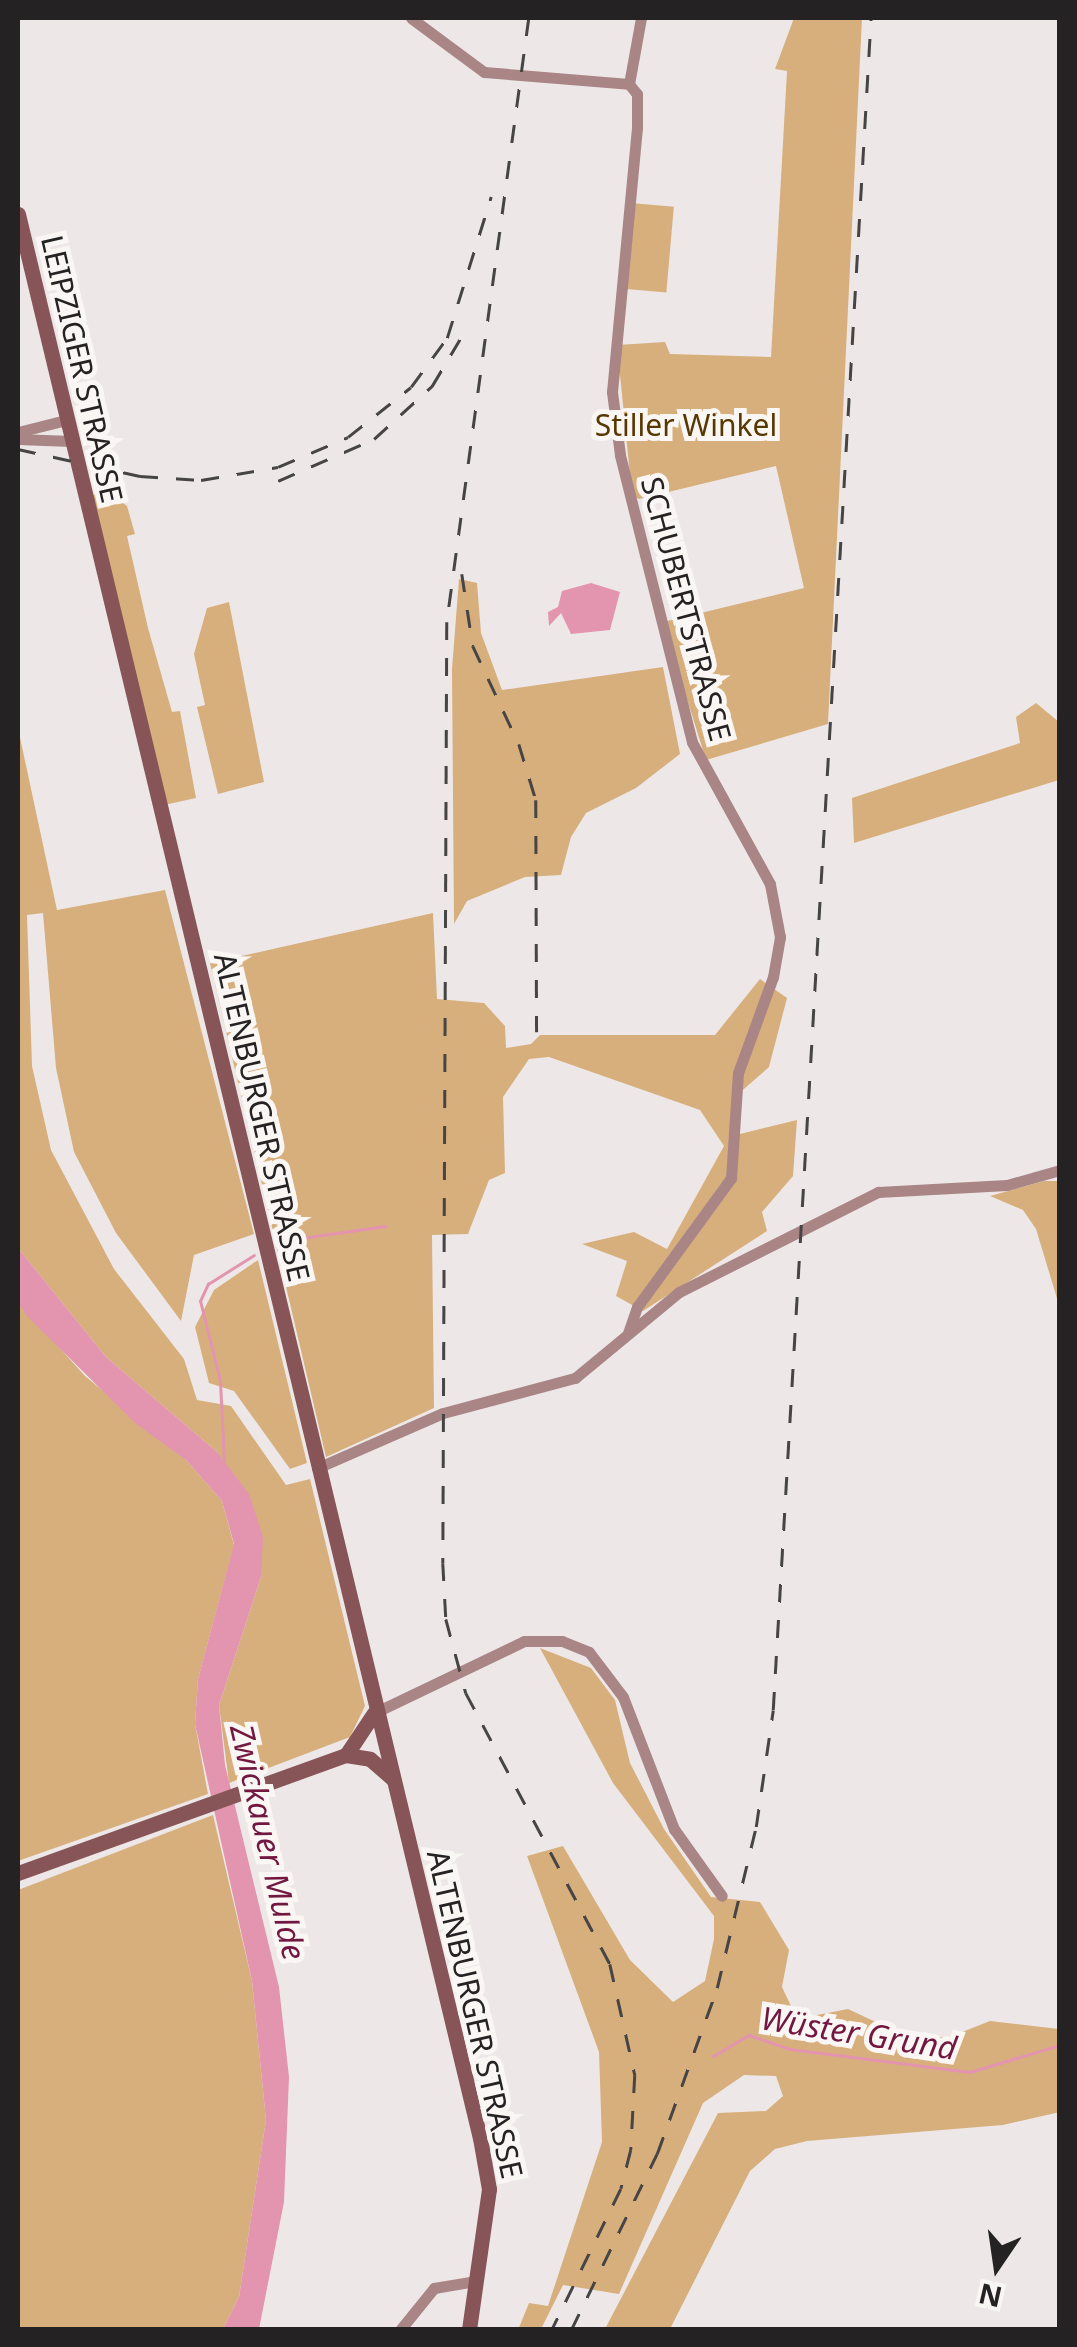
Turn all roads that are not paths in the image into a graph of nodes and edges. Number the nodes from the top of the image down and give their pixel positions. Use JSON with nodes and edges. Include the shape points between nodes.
{"nodes":[{"id":1,"x":412,"y":18,"type":"edge"},
{"id":2,"x":641,"y":18,"type":"edge"},
{"id":3,"x":629,"y":84,"type":"junction"},
{"id":4,"x":18,"y":214,"type":"edge"},
{"id":5,"x":66,"y":420,"type":"junction"},
{"id":6,"x":18,"y":436,"type":"edge"},
{"id":7,"x":71,"y":441,"type":"junction"},
{"id":8,"x":92,"y":536,"type":"joint"},
{"id":9,"x":1060,"y":1170,"type":"edge"},
{"id":10,"x":628,"y":1333,"type":"junction"},
{"id":11,"x":317,"y":1468,"type":"junction"},
{"id":12,"x":374,"y":1713,"type":"junction"},
{"id":13,"x":346,"y":1755,"type":"junction"},
{"id":14,"x":392,"y":1778,"type":"junction"},
{"id":15,"x":18,"y":1873,"type":"edge"},
{"id":16,"x":722,"y":1896,"type":"dead end"},
{"id":17,"x":476,"y":2281,"type":"junction"},
{"id":18,"x":400,"y":2330,"type":"edge"},
{"id":19,"x":470,"y":2330,"type":"edge"}],
"edges":[{"from":1,"to":3,"type":"street","via":[[484,72]]},
{"from":2,"to":3,"type":"street","name":"SCHUBERTSTRASSE"},
{"from":3,"to":10,"type":"street","name":"SCHUBERTSTRASSE","via":[[638,94],[638,127],[612,392],[620,454],[692,742],[770,884],[780,937],[773,977],[738,1074],[739,1134],[730,1178],[637,1306]]},
{"from":4,"to":5,"type":"street","name":"LEIPZIGER STRASSE"},
{"from":5,"to":6,"type":"street"},
{"from":5,"to":7,"type":"street","name":"LEIPZIGER STRASSE"},
{"from":6,"to":7,"type":"street"},
{"from":7,"to":8,"type":"street","name":"LEIPZIGER STRASSE"},
{"from":8,"to":11,"type":"street","name":"ALTENBURGER STRASSE"},
{"from":9,"to":10,"type":"street","via":[[1007,1185],[878,1192],[717,1270]]},
{"from":10,"to":11,"type":"street","via":[[576,1378],[444,1413]]},
{"from":11,"to":12,"type":"street","name":"ALTENBURGER STRASSE"},
{"from":12,"to":13,"type":"street"},
{"from":12,"to":14,"type":"street","name":"ALTENBURGER STRASSE"},
{"from":12,"to":16,"type":"street","via":[[524,1641],[562,1641],[590,1652],[622,1697],[674,1829]]},
{"from":13,"to":14,"type":"street","via":[[370,1760]]},
{"from":13,"to":15,"type":"street"},
{"from":14,"to":17,"type":"street","name":"ALTENBURGER STRASSE","via":[[490,2189]]},
{"from":17,"to":18,"type":"street","via":[[434,2288]]},
{"from":17,"to":19,"type":"street","name":"ALTENBURGER STRASSE"}]}
